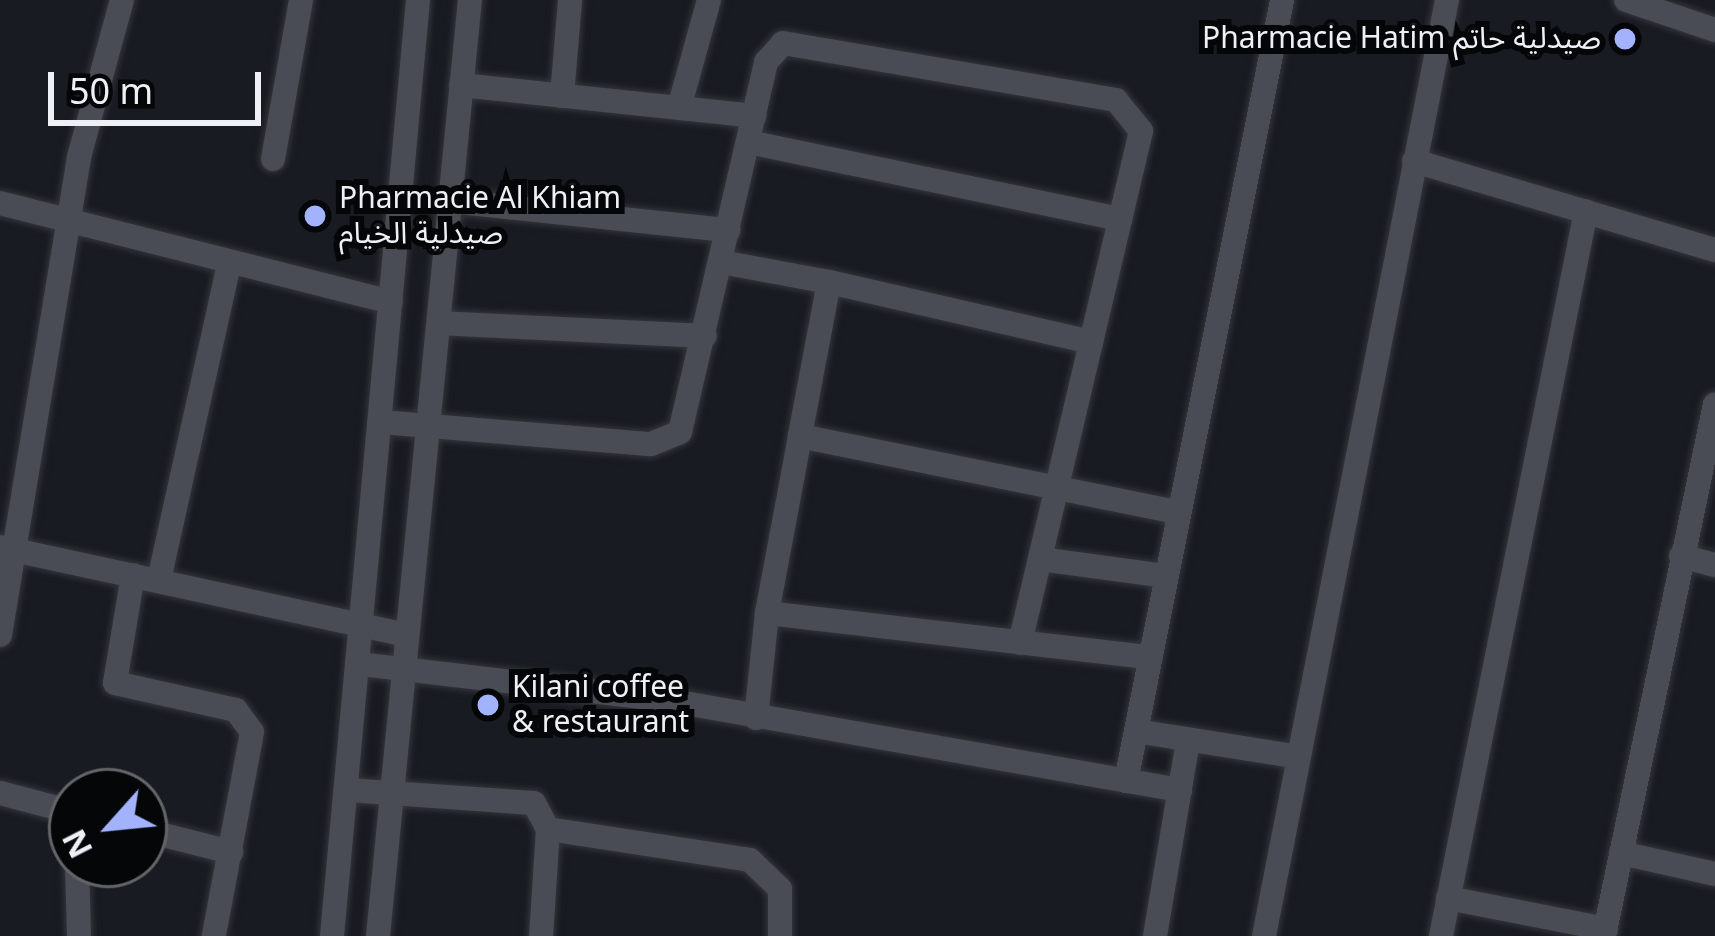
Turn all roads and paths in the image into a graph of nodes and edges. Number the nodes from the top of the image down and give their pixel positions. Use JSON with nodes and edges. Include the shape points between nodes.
{"nodes":[{"id":1,"x":122,"y":0,"type":"edge"},
{"id":2,"x":301,"y":0,"type":"edge"},
{"id":3,"x":418,"y":0,"type":"edge"},
{"id":4,"x":470,"y":0,"type":"edge"},
{"id":5,"x":570,"y":0,"type":"edge"},
{"id":6,"x":709,"y":0,"type":"edge"},
{"id":7,"x":1282,"y":0,"type":"edge"},
{"id":8,"x":1448,"y":0,"type":"edge"},
{"id":9,"x":1626,"y":0,"type":"edge"},
{"id":10,"x":1715,"y":30,"type":"edge"},
{"id":11,"x":461,"y":86,"type":"junction"},
{"id":12,"x":562,"y":96,"type":"junction"},
{"id":13,"x":680,"y":108,"type":"junction"},
{"id":14,"x":754,"y":116,"type":"junction"},
{"id":15,"x":748,"y":142,"type":"junction"},
{"id":16,"x":273,"y":159,"type":"dead end"},
{"id":17,"x":1414,"y":161,"type":"junction"},
{"id":18,"x":450,"y":201,"type":"junction"},
{"id":19,"x":0,"y":203,"type":"edge"},
{"id":20,"x":1586,"y":211,"type":"junction"},
{"id":21,"x":1120,"y":219,"type":"junction"},
{"id":22,"x":68,"y":221,"type":"junction"},
{"id":23,"x":728,"y":230,"type":"junction"},
{"id":24,"x":1715,"y":250,"type":"edge"},
{"id":25,"x":721,"y":262,"type":"junction"},
{"id":26,"x":229,"y":263,"type":"junction"},
{"id":27,"x":829,"y":283,"type":"junction"},
{"id":28,"x":392,"y":302,"type":"junction"},
{"id":29,"x":439,"y":322,"type":"junction"},
{"id":30,"x":705,"y":336,"type":"junction"},
{"id":31,"x":1091,"y":342,"type":"junction"},
{"id":32,"x":1715,"y":404,"type":"edge"},
{"id":33,"x":381,"y":422,"type":"junction"},
{"id":34,"x":428,"y":425,"type":"junction"},
{"id":35,"x":800,"y":436,"type":"junction"},
{"id":36,"x":1056,"y":489,"type":"junction"},
{"id":37,"x":1178,"y":512,"type":"junction"},
{"id":38,"x":9,"y":549,"type":"edge"},
{"id":39,"x":1681,"y":556,"type":"junction"},
{"id":40,"x":1040,"y":560,"type":"junction"},
{"id":41,"x":1715,"y":565,"type":"edge"},
{"id":42,"x":133,"y":575,"type":"junction"},
{"id":43,"x":1165,"y":576,"type":"junction"},
{"id":44,"x":159,"y":580,"type":"junction"},
{"id":45,"x":766,"y":614,"type":"junction"},
{"id":46,"x":363,"y":629,"type":"junction"},
{"id":47,"x":0,"y":635,"type":"edge"},
{"id":48,"x":407,"y":635,"type":"junction"},
{"id":49,"x":1020,"y":644,"type":"junction"},
{"id":50,"x":1150,"y":657,"type":"junction"},
{"id":51,"x":359,"y":664,"type":"junction"},
{"id":52,"x":404,"y":665,"type":"junction"},
{"id":53,"x":755,"y":718,"type":"junction"},
{"id":54,"x":1136,"y":731,"type":"junction"},
{"id":55,"x":1188,"y":740,"type":"junction"},
{"id":56,"x":1294,"y":756,"type":"junction"},
{"id":57,"x":1126,"y":781,"type":"junction"},
{"id":58,"x":347,"y":790,"type":"junction"},
{"id":59,"x":1180,"y":790,"type":"junction"},
{"id":60,"x":0,"y":793,"type":"edge"},
{"id":61,"x":393,"y":795,"type":"junction"},
{"id":62,"x":48,"y":806,"type":"edge"},
{"id":63,"x":548,"y":829,"type":"junction"},
{"id":64,"x":168,"y":836,"type":"edge"},
{"id":65,"x":231,"y":852,"type":"junction"},
{"id":66,"x":1621,"y":853,"type":"junction"},
{"id":67,"x":1715,"y":874,"type":"edge"},
{"id":68,"x":78,"y":888,"type":"edge"},
{"id":69,"x":1448,"y":898,"type":"junction"},
{"id":70,"x":1605,"y":932,"type":"edge"},
{"id":71,"x":79,"y":936,"type":"edge"},
{"id":72,"x":214,"y":936,"type":"edge"},
{"id":73,"x":332,"y":936,"type":"edge"},
{"id":74,"x":378,"y":936,"type":"edge"},
{"id":75,"x":541,"y":936,"type":"edge"},
{"id":76,"x":780,"y":936,"type":"edge"},
{"id":77,"x":1155,"y":936,"type":"edge"},
{"id":78,"x":1264,"y":936,"type":"edge"},
{"id":79,"x":1442,"y":936,"type":"edge"}],
"edges":[{"from":1,"to":22,"type":"street"},
{"from":2,"to":16,"type":"street"},
{"from":3,"to":28,"type":"street"},
{"from":4,"to":11,"type":"street"},
{"from":5,"to":12,"type":"street"},
{"from":6,"to":13,"type":"street"},
{"from":7,"to":37,"type":"street"},
{"from":8,"to":17,"type":"street"},
{"from":9,"to":10,"type":"street"},
{"from":11,"to":12,"type":"street"},
{"from":11,"to":18,"type":"street"},
{"from":12,"to":13,"type":"street"},
{"from":13,"to":14,"type":"street"},
{"from":14,"to":15,"type":"street"},
{"from":14,"to":21,"type":"street","via":[[769,53],[794,40],[1116,100],[1141,131]]},
{"from":15,"to":21,"type":"street"},
{"from":15,"to":23,"type":"street"},
{"from":17,"to":20,"type":"street"},
{"from":17,"to":56,"type":"street"},
{"from":18,"to":23,"type":"street"},
{"from":18,"to":29,"type":"street"},
{"from":19,"to":22,"type":"street"},
{"from":20,"to":24,"type":"street"},
{"from":20,"to":69,"type":"street"},
{"from":21,"to":31,"type":"street"},
{"from":22,"to":26,"type":"street"},
{"from":22,"to":38,"type":"street"},
{"from":23,"to":25,"type":"street"},
{"from":25,"to":27,"type":"street"},
{"from":25,"to":30,"type":"street"},
{"from":26,"to":28,"type":"street"},
{"from":26,"to":44,"type":"street"},
{"from":27,"to":31,"type":"street"},
{"from":27,"to":35,"type":"street"},
{"from":28,"to":33,"type":"street"},
{"from":29,"to":30,"type":"street"},
{"from":29,"to":34,"type":"street"},
{"from":30,"to":34,"type":"street","via":[[685,421],[663,443]]},
{"from":31,"to":36,"type":"street"},
{"from":32,"to":39,"type":"street"},
{"from":33,"to":34,"type":"street"},
{"from":33,"to":46,"type":"street"},
{"from":34,"to":48,"type":"street"},
{"from":35,"to":36,"type":"street"},
{"from":35,"to":45,"type":"street"},
{"from":36,"to":37,"type":"street"},
{"from":36,"to":40,"type":"street"},
{"from":37,"to":43,"type":"street"},
{"from":38,"to":42,"type":"street"},
{"from":38,"to":47,"type":"street"},
{"from":39,"to":41,"type":"street"},
{"from":39,"to":66,"type":"street"},
{"from":40,"to":43,"type":"street"},
{"from":40,"to":49,"type":"street"},
{"from":42,"to":44,"type":"street"},
{"from":42,"to":65,"type":"street","via":[[116,683],[226,707],[250,724]]},
{"from":43,"to":50,"type":"street"},
{"from":44,"to":46,"type":"street"},
{"from":45,"to":49,"type":"street"},
{"from":45,"to":53,"type":"street"},
{"from":46,"to":48,"type":"street"},
{"from":46,"to":51,"type":"street"},
{"from":48,"to":52,"type":"street"},
{"from":49,"to":50,"type":"street"},
{"from":50,"to":54,"type":"street"},
{"from":51,"to":52,"type":"street"},
{"from":51,"to":58,"type":"street"},
{"from":52,"to":53,"type":"street"},
{"from":52,"to":61,"type":"street"},
{"from":53,"to":57,"type":"street"},
{"from":54,"to":55,"type":"street"},
{"from":54,"to":57,"type":"street"},
{"from":55,"to":56,"type":"street"},
{"from":55,"to":59,"type":"street"},
{"from":56,"to":78,"type":"street"},
{"from":57,"to":59,"type":"street"},
{"from":58,"to":61,"type":"street"},
{"from":58,"to":73,"type":"street"},
{"from":59,"to":77,"type":"street"},
{"from":60,"to":62,"type":"street"},
{"from":61,"to":63,"type":"street","via":[[526,800]]},
{"from":61,"to":74,"type":"street"},
{"from":63,"to":75,"type":"street"},
{"from":63,"to":76,"type":"street","via":[[749,860],[780,889]]},
{"from":64,"to":65,"type":"street"},
{"from":65,"to":72,"type":"street"},
{"from":66,"to":67,"type":"street"},
{"from":66,"to":70,"type":"street"},
{"from":68,"to":71,"type":"street"},
{"from":69,"to":70,"type":"street"},
{"from":69,"to":79,"type":"street"}]}
